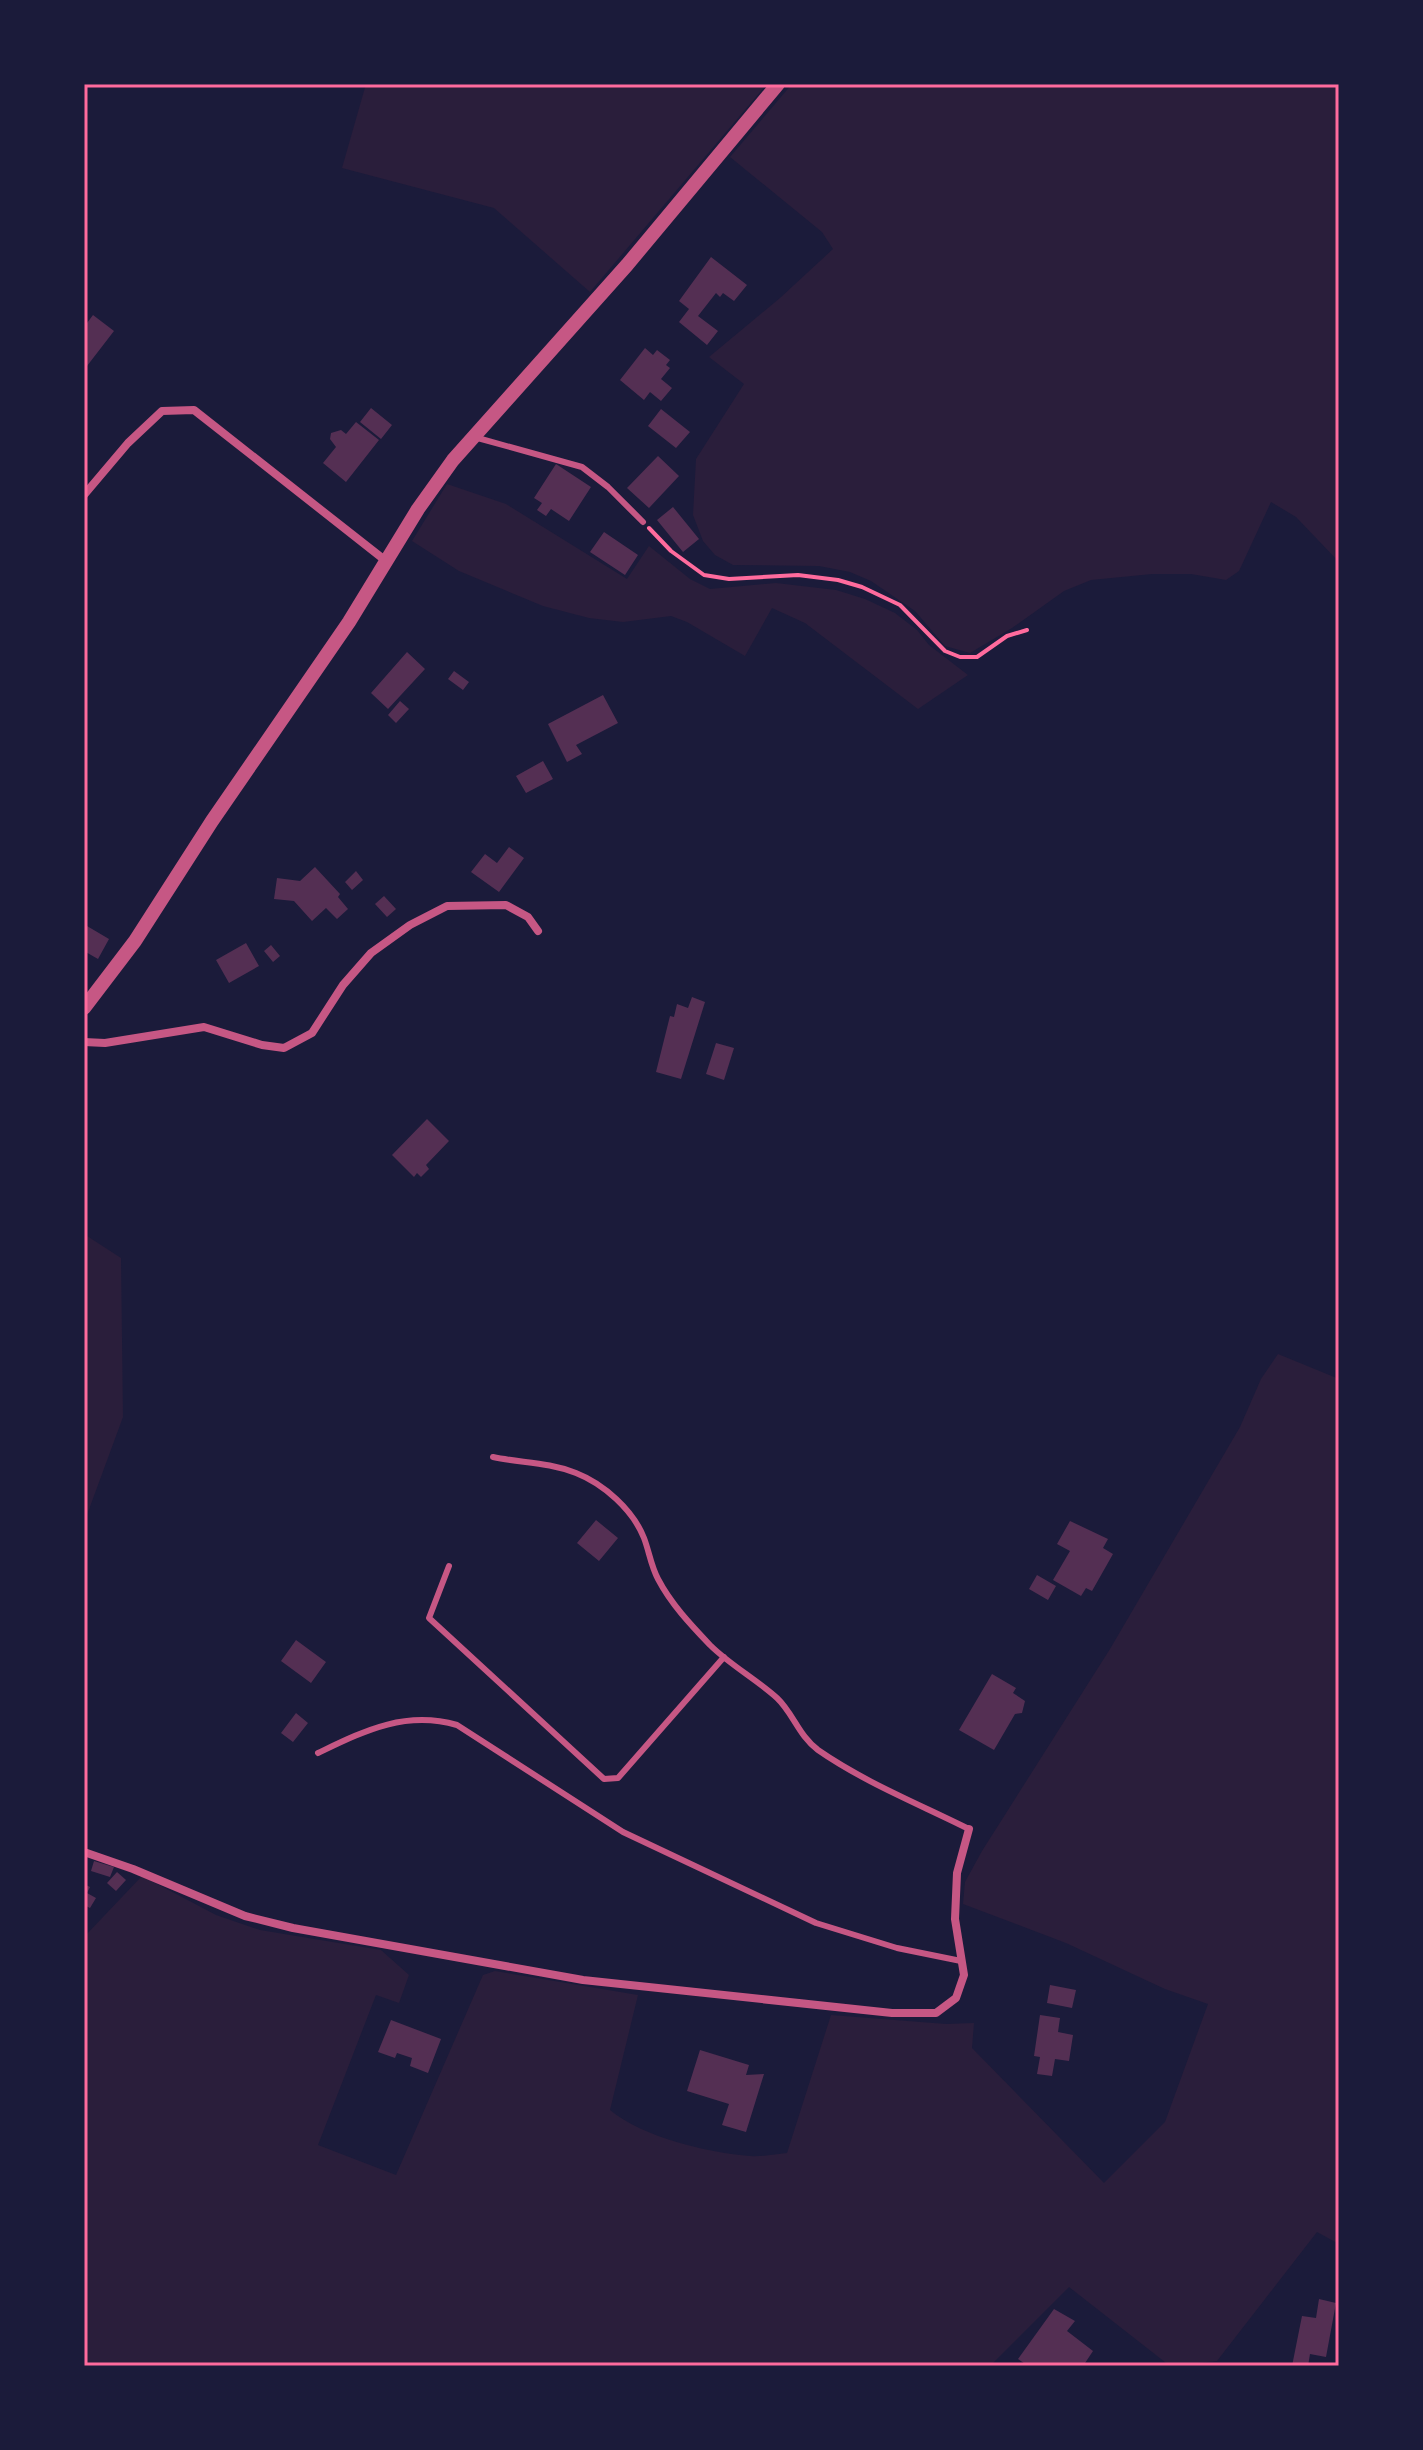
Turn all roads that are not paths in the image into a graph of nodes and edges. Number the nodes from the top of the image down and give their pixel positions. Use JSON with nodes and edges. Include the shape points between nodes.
{"nodes":[{"id":1,"x":778,"y":84,"type":"edge"},
{"id":2,"x":474,"y":437,"type":"junction"},
{"id":3,"x":84,"y":495,"type":"edge"},
{"id":4,"x":643,"y":522,"type":"road end"},
{"id":5,"x":386,"y":561,"type":"junction"},
{"id":6,"x":538,"y":931,"type":"dead end"},
{"id":7,"x":84,"y":1008,"type":"edge"},
{"id":8,"x":84,"y":1042,"type":"edge"},
{"id":9,"x":493,"y":1457,"type":"dead end"},
{"id":10,"x":449,"y":1566,"type":"dead end"},
{"id":11,"x":724,"y":1657,"type":"junction"},
{"id":12,"x":318,"y":1753,"type":"dead end"},
{"id":13,"x":969,"y":1829,"type":"joint"},
{"id":14,"x":84,"y":1852,"type":"edge"},
{"id":15,"x":961,"y":1961,"type":"junction"}],
"edges":[{"from":1,"to":2,"type":"street"},
{"from":2,"to":4,"type":"lane","via":[[582,467]]},
{"from":2,"to":5,"type":"street"},
{"from":3,"to":5,"type":"street","via":[[162,411],[194,410]]},
{"from":5,"to":7,"type":"street","via":[[135,941]]},
{"from":6,"to":8,"type":"street","via":[[528,917],[506,905],[447,906],[371,953],[312,1033],[284,1048],[204,1027]]},
{"from":9,"to":11,"type":"lane","via":[[559,1467],[621,1504],[637,1522],[657,1577],[680,1613]]},
{"from":10,"to":11,"type":"lane","via":[[429,1618],[604,1779],[618,1778]]},
{"from":11,"to":13,"type":"lane","via":[[780,1701],[816,1748]]},
{"from":12,"to":15,"type":"lane","via":[[369,1728],[417,1719],[457,1725],[623,1832],[816,1923]]},
{"from":13,"to":15,"type":"street","via":[[955,1903]]},
{"from":14,"to":15,"type":"street","via":[[245,1916],[583,1980],[892,2013],[936,2013],[956,1998],[964,1975]]}]}
